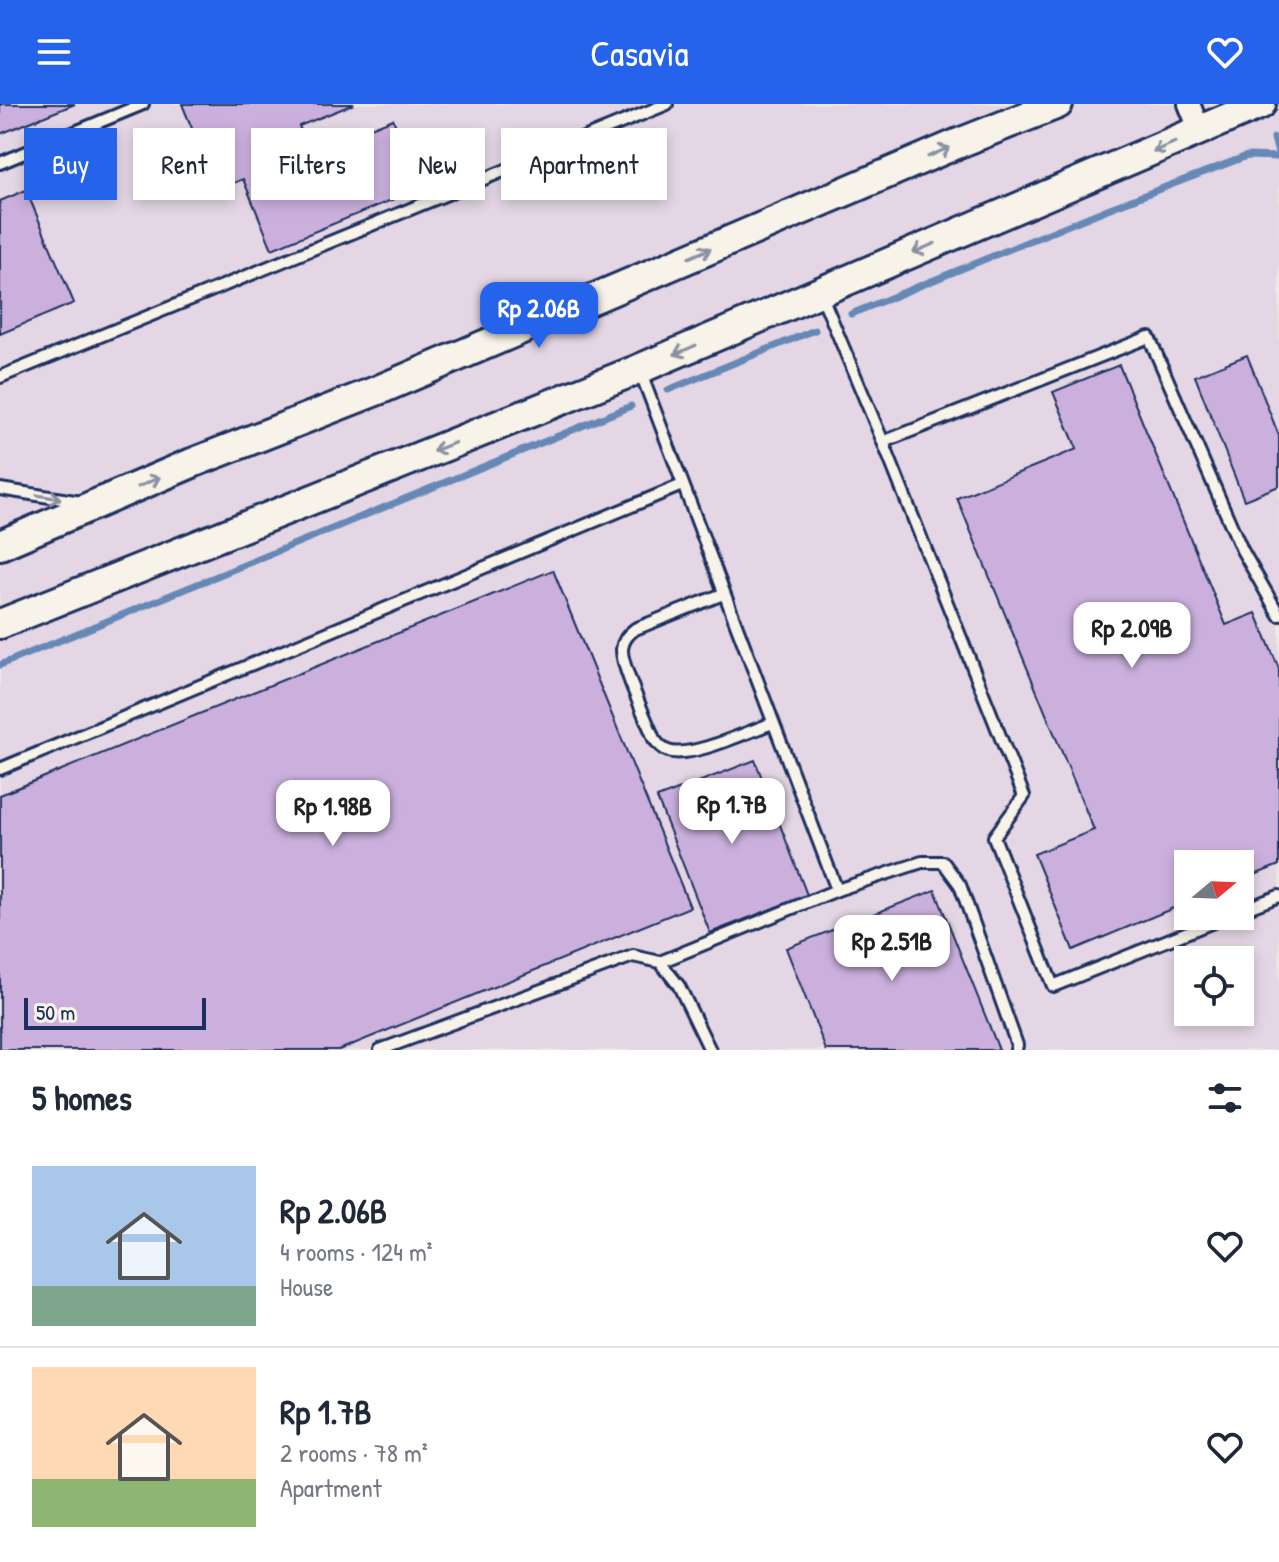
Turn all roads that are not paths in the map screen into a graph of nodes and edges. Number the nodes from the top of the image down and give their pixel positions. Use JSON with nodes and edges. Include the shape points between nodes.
{"nodes":[{"id":1,"x":143,"y":104,"type":"edge"},
{"id":2,"x":667,"y":104,"type":"edge"},
{"id":3,"x":1058,"y":104,"type":"edge"},
{"id":4,"x":1189,"y":104,"type":"edge"},
{"id":5,"x":1261,"y":104,"type":"edge"},
{"id":6,"x":1200,"y":131,"type":"junction"},
{"id":7,"x":0,"y":163,"type":"edge"},
{"id":8,"x":820,"y":292,"type":"junction"},
{"id":9,"x":639,"y":369,"type":"junction"},
{"id":10,"x":0,"y":377,"type":"edge"},
{"id":11,"x":883,"y":442,"type":"junction"},
{"id":12,"x":682,"y":485,"type":"junction"},
{"id":13,"x":0,"y":489,"type":"edge"},
{"id":14,"x":99,"y":504,"type":"junction"},
{"id":15,"x":0,"y":545,"type":"edge"},
{"id":16,"x":723,"y":594,"type":"junction"},
{"id":17,"x":1279,"y":615,"type":"edge"},
{"id":18,"x":0,"y":624,"type":"edge"},
{"id":19,"x":773,"y":723,"type":"junction"},
{"id":20,"x":0,"y":769,"type":"edge"},
{"id":21,"x":837,"y":890,"type":"junction"},
{"id":22,"x":1279,"y":896,"type":"edge"},
{"id":23,"x":1254,"y":906,"type":"edge"},
{"id":24,"x":1193,"y":930,"type":"edge"},
{"id":25,"x":660,"y":962,"type":"junction"},
{"id":26,"x":380,"y":1050,"type":"edge"},
{"id":27,"x":710,"y":1050,"type":"edge"},
{"id":28,"x":1016,"y":1050,"type":"edge"}],
"edges":[{"from":1,"to":7,"type":"lane"},
{"from":2,"to":10,"type":"lane"},
{"from":14,"to":3,"type":"street","one_way":true},
{"from":4,"to":6,"type":"street"},
{"from":5,"to":6,"type":"street"},
{"from":6,"to":8,"type":"street","one_way":true},
{"from":8,"to":9,"type":"street","one_way":true},
{"from":8,"to":11,"type":"lane"},
{"from":9,"to":12,"type":"lane"},
{"from":9,"to":18,"type":"street","one_way":true},
{"from":11,"to":17,"type":"lane","via":[[1149,337],[1242,550]]},
{"from":11,"to":24,"type":"lane","via":[[1024,796],[994,837],[1053,986]]},
{"from":12,"to":16,"type":"lane"},
{"from":12,"to":20,"type":"lane"},
{"from":13,"to":14,"type":"lane","one_way":true},
{"from":14,"to":15,"type":"street"},
{"from":16,"to":19,"type":"lane"},
{"from":16,"to":19,"type":"lane","via":[[627,635],[622,650],[626,667],[654,739],[669,752],[691,751]]},
{"from":19,"to":21,"type":"lane"},
{"from":21,"to":25,"type":"lane"},
{"from":21,"to":28,"type":"lane","via":[[922,862],[943,862],[960,885]]},
{"from":22,"to":23,"type":"lane"},
{"from":25,"to":26,"type":"lane","via":[[633,956]]},
{"from":25,"to":27,"type":"lane","via":[[679,986]]}]}
